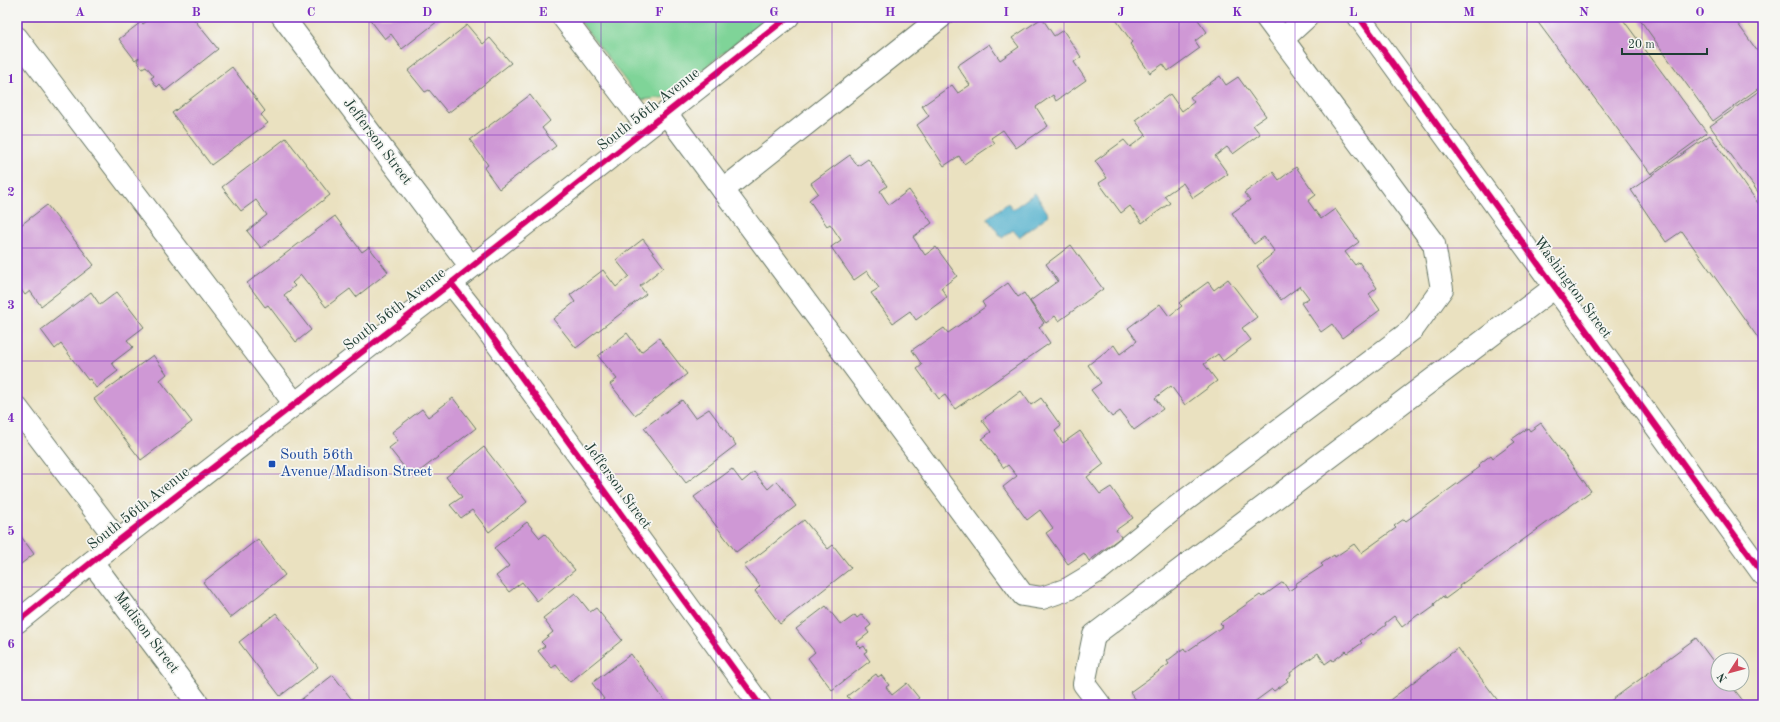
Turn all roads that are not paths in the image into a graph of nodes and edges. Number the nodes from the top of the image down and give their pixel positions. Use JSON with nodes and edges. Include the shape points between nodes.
{"nodes":[{"id":1,"x":283,"y":17,"type":"edge"},
{"id":2,"x":563,"y":17,"type":"edge"},
{"id":3,"x":788,"y":17,"type":"edge"},
{"id":4,"x":941,"y":17,"type":"edge"},
{"id":5,"x":1266,"y":17,"type":"edge"},
{"id":6,"x":1307,"y":17,"type":"edge"},
{"id":7,"x":1359,"y":17,"type":"edge"},
{"id":8,"x":17,"y":38,"type":"edge"},
{"id":9,"x":1283,"y":39,"type":"junction"},
{"id":10,"x":666,"y":113,"type":"junction"},
{"id":11,"x":647,"y":127,"type":"junction"},
{"id":12,"x":723,"y":190,"type":"junction"},
{"id":13,"x":471,"y":267,"type":"junction"},
{"id":14,"x":451,"y":283,"type":"junction"},
{"id":15,"x":1555,"y":287,"type":"junction"},
{"id":16,"x":295,"y":404,"type":"junction"},
{"id":17,"x":17,"y":408,"type":"edge"},
{"id":18,"x":118,"y":541,"type":"junction"},
{"id":19,"x":92,"y":562,"type":"junction"},
{"id":20,"x":1763,"y":574,"type":"edge"},
{"id":21,"x":17,"y":622,"type":"edge"},
{"id":22,"x":200,"y":705,"type":"edge"},
{"id":23,"x":760,"y":705,"type":"edge"},
{"id":24,"x":1100,"y":705,"type":"edge"}],
"edges":[{"from":1,"to":13,"type":"street","name":"Jefferson Street"},
{"from":2,"to":11,"type":"street"},
{"from":3,"to":10,"type":"street","name":"South 56th Avenue"},
{"from":4,"to":12,"type":"street"},
{"from":5,"to":9,"type":"street"},
{"from":6,"to":9,"type":"street"},
{"from":7,"to":15,"type":"street","name":"Washington Street"},
{"from":8,"to":16,"type":"street"},
{"from":9,"to":12,"type":"street","via":[[1434,244],[1442,289],[1412,329],[1175,508],[1098,571],[1068,589],[1042,598],[1023,595]]},
{"from":10,"to":11,"type":"street","name":"South 56th Avenue"},
{"from":10,"to":12,"type":"street"},
{"from":11,"to":13,"type":"street","name":"South 56th Avenue"},
{"from":13,"to":14,"type":"street","name":"South 56th Avenue"},
{"from":14,"to":16,"type":"street","name":"South 56th Avenue"},
{"from":14,"to":23,"type":"street","name":"Jefferson Street"},
{"from":15,"to":20,"type":"street","name":"Washington Street"},
{"from":15,"to":24,"type":"street","via":[[1094,635],[1084,684]]},
{"from":16,"to":18,"type":"street","name":"South 56th Avenue"},
{"from":17,"to":18,"type":"street"},
{"from":18,"to":19,"type":"street","name":"South 56th Avenue"},
{"from":19,"to":21,"type":"street","name":"South 56th Avenue"},
{"from":19,"to":22,"type":"street","name":"Madison Street"}]}
